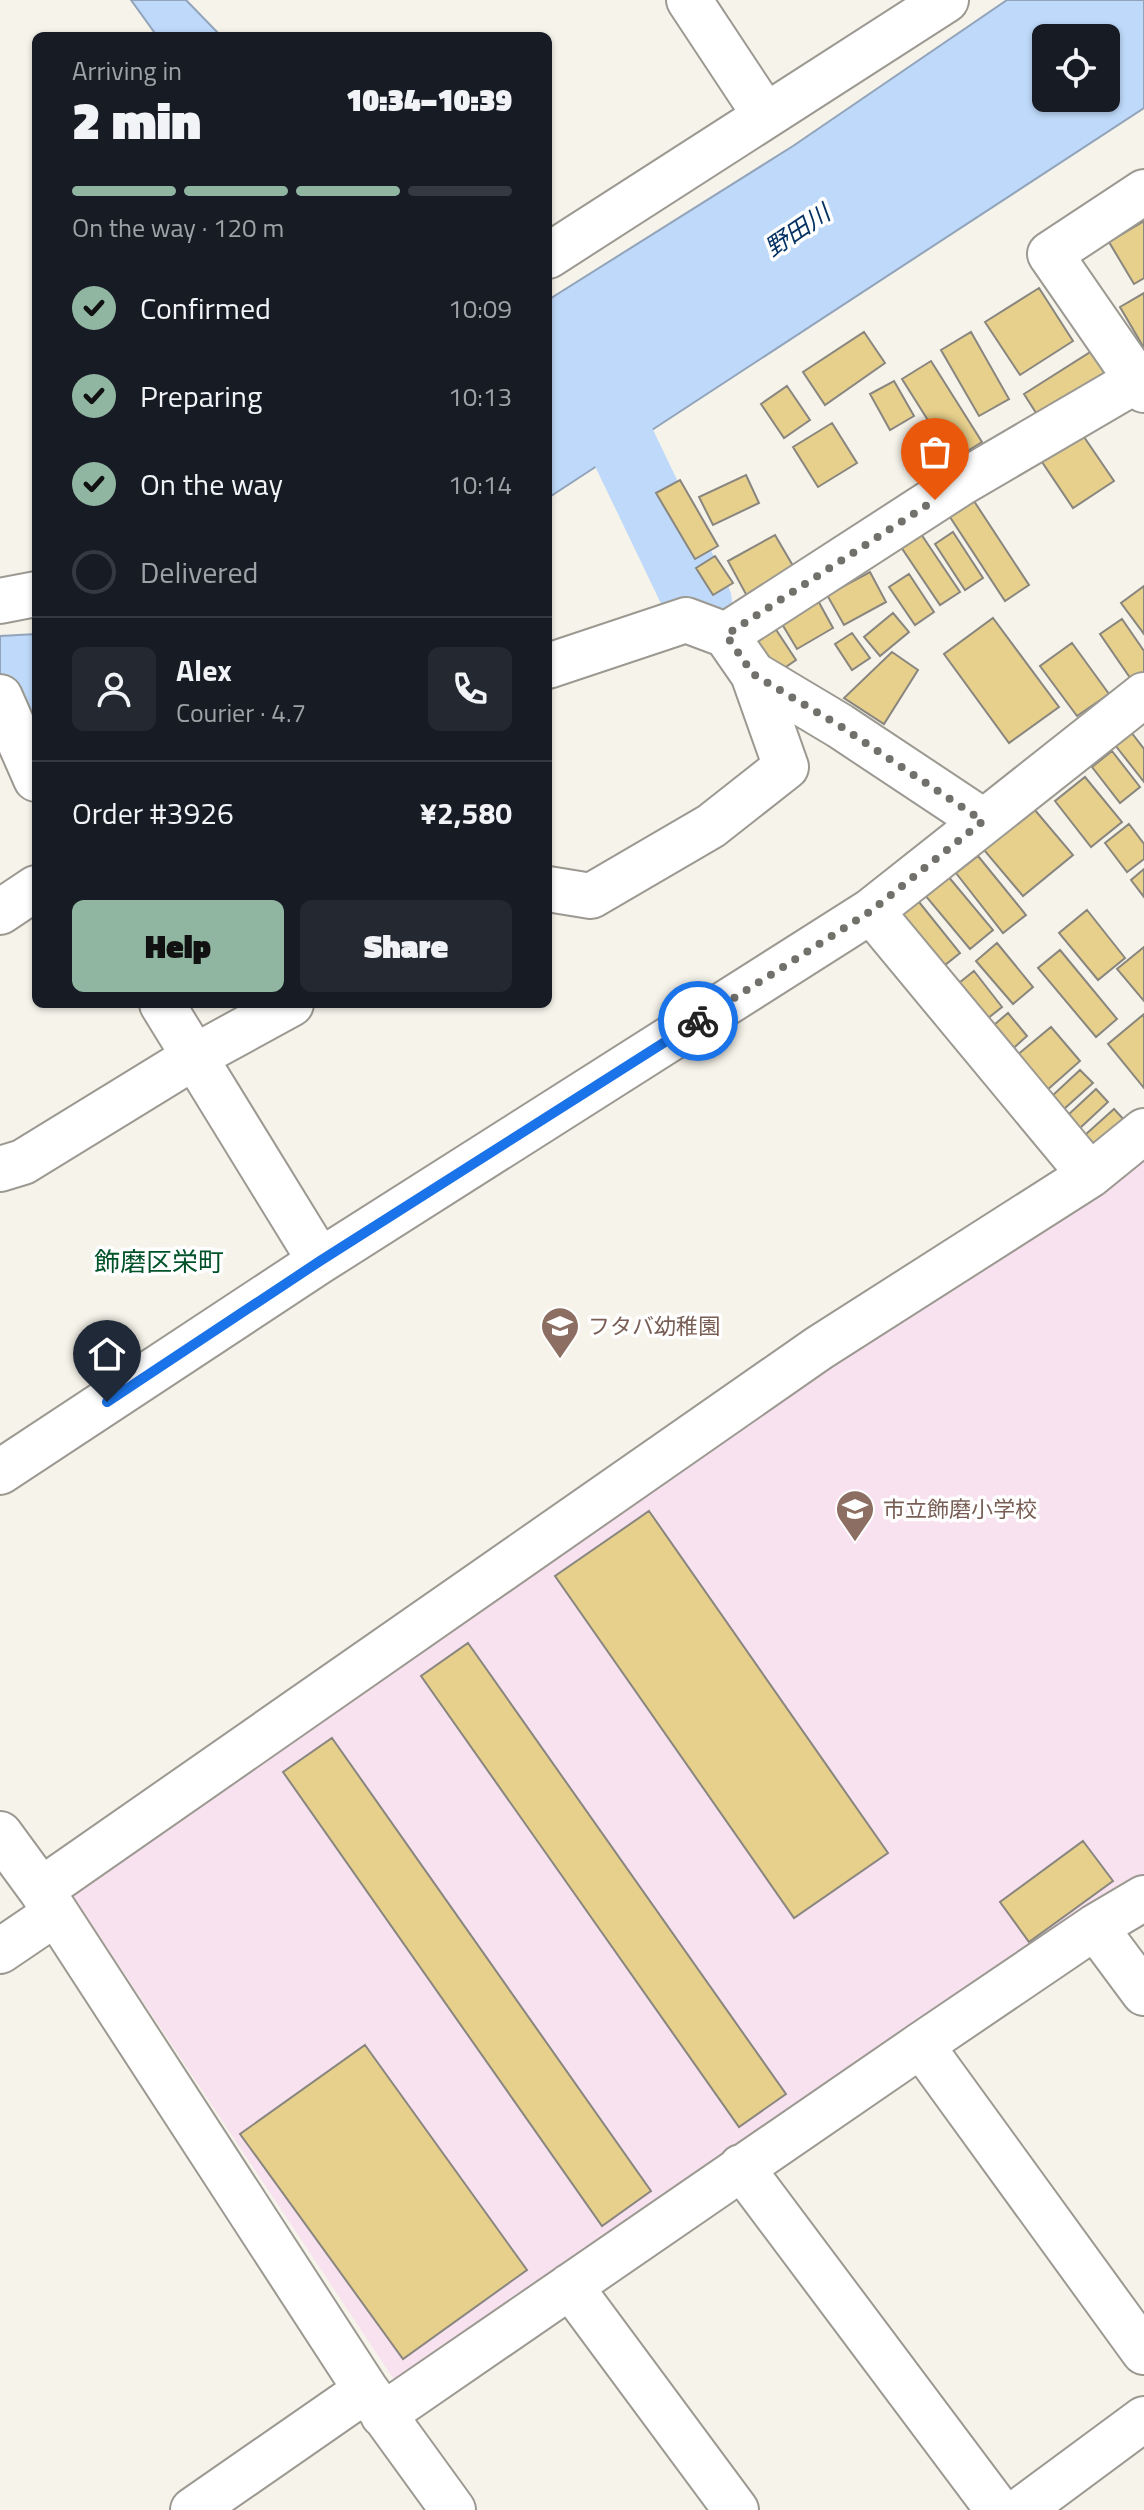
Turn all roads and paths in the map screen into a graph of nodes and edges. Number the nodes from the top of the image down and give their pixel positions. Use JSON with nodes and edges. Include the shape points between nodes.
{"nodes":[{"id":1,"x":689,"y":0,"type":"edge"},
{"id":2,"x":946,"y":0,"type":"edge"},
{"id":3,"x":765,"y":115,"type":"junction"},
{"id":4,"x":1144,"y":192,"type":"edge"},
{"id":5,"x":552,"y":253,"type":"edge"},
{"id":6,"x":1142,"y":382,"type":"edge"},
{"id":7,"x":32,"y":595,"type":"edge"},
{"id":8,"x":0,"y":601,"type":"edge"},
{"id":9,"x":726,"y":635,"type":"junction"},
{"id":10,"x":552,"y":665,"type":"edge"},
{"id":11,"x":753,"y":674,"type":"junction"},
{"id":12,"x":1144,"y":695,"type":"edge"},
{"id":13,"x":0,"y":697,"type":"edge"},
{"id":14,"x":21,"y":768,"type":"edge"},
{"id":15,"x":983,"y":821,"type":"junction"},
{"id":16,"x":552,"y":890,"type":"edge"},
{"id":17,"x":32,"y":891,"type":"edge"},
{"id":18,"x":871,"y":911,"type":"junction"},
{"id":19,"x":0,"y":912,"type":"edge"},
{"id":20,"x":164,"y":1008,"type":"edge"},
{"id":21,"x":284,"y":1008,"type":"edge"},
{"id":22,"x":194,"y":1057,"type":"junction"},
{"id":23,"x":1144,"y":1131,"type":"edge"},
{"id":24,"x":0,"y":1169,"type":"edge"},
{"id":25,"x":1090,"y":1175,"type":"junction"},
{"id":26,"x":320,"y":1261,"type":"junction"},
{"id":27,"x":0,"y":1472,"type":"edge"},
{"id":28,"x":0,"y":1834,"type":"edge"},
{"id":29,"x":1144,"y":1898,"type":"edge"},
{"id":30,"x":48,"y":1902,"type":"junction"},
{"id":31,"x":1095,"y":1927,"type":"junction"},
{"id":32,"x":0,"y":1951,"type":"edge"},
{"id":33,"x":1144,"y":1993,"type":"edge"},
{"id":34,"x":921,"y":2045,"type":"junction"},
{"id":35,"x":741,"y":2167,"type":"junction"},
{"id":36,"x":570,"y":2286,"type":"junction"},
{"id":37,"x":1144,"y":2352,"type":"edge"},
{"id":38,"x":375,"y":2403,"type":"junction"},
{"id":39,"x":1144,"y":2419,"type":"edge"},
{"id":40,"x":193,"y":2510,"type":"edge"},
{"id":41,"x":453,"y":2510,"type":"edge"},
{"id":42,"x":736,"y":2510,"type":"edge"},
{"id":43,"x":998,"y":2510,"type":"edge"},
{"id":44,"x":1021,"y":2510,"type":"edge"}],
"edges":[{"from":1,"to":3,"type":"street"},
{"from":2,"to":3,"type":"street"},
{"from":3,"to":5,"type":"street"},
{"from":4,"to":6,"type":"street","via":[[1050,254]]},
{"from":6,"to":9,"type":"street","via":[[961,483]]},
{"from":7,"to":8,"type":"street"},
{"from":9,"to":10,"type":"street","via":[[686,620]]},
{"from":9,"to":11,"type":"street"},
{"from":11,"to":15,"type":"street"},
{"from":11,"to":16,"type":"street","via":[[786,767],[711,826],[591,896]]},
{"from":12,"to":15,"type":"street"},
{"from":13,"to":14,"type":"street"},
{"from":15,"to":18,"type":"street"},
{"from":17,"to":19,"type":"street"},
{"from":18,"to":25,"type":"street"},
{"from":18,"to":26,"type":"street"},
{"from":20,"to":22,"type":"street"},
{"from":21,"to":22,"type":"street"},
{"from":22,"to":24,"type":"street","via":[[23,1162]]},
{"from":22,"to":26,"type":"street"},
{"from":23,"to":25,"type":"street"},
{"from":25,"to":30,"type":"street","via":[[819,1348]]},
{"from":26,"to":27,"type":"street"},
{"from":28,"to":30,"type":"street"},
{"from":29,"to":31,"type":"street"},
{"from":30,"to":32,"type":"street"},
{"from":30,"to":38,"type":"street"},
{"from":31,"to":33,"type":"street"},
{"from":31,"to":34,"type":"street"},
{"from":34,"to":35,"type":"street"},
{"from":34,"to":37,"type":"street"},
{"from":35,"to":36,"type":"street"},
{"from":35,"to":43,"type":"street"},
{"from":36,"to":38,"type":"street"},
{"from":36,"to":42,"type":"street"},
{"from":38,"to":40,"type":"street"},
{"from":38,"to":41,"type":"street"},
{"from":39,"to":44,"type":"street"}]}
